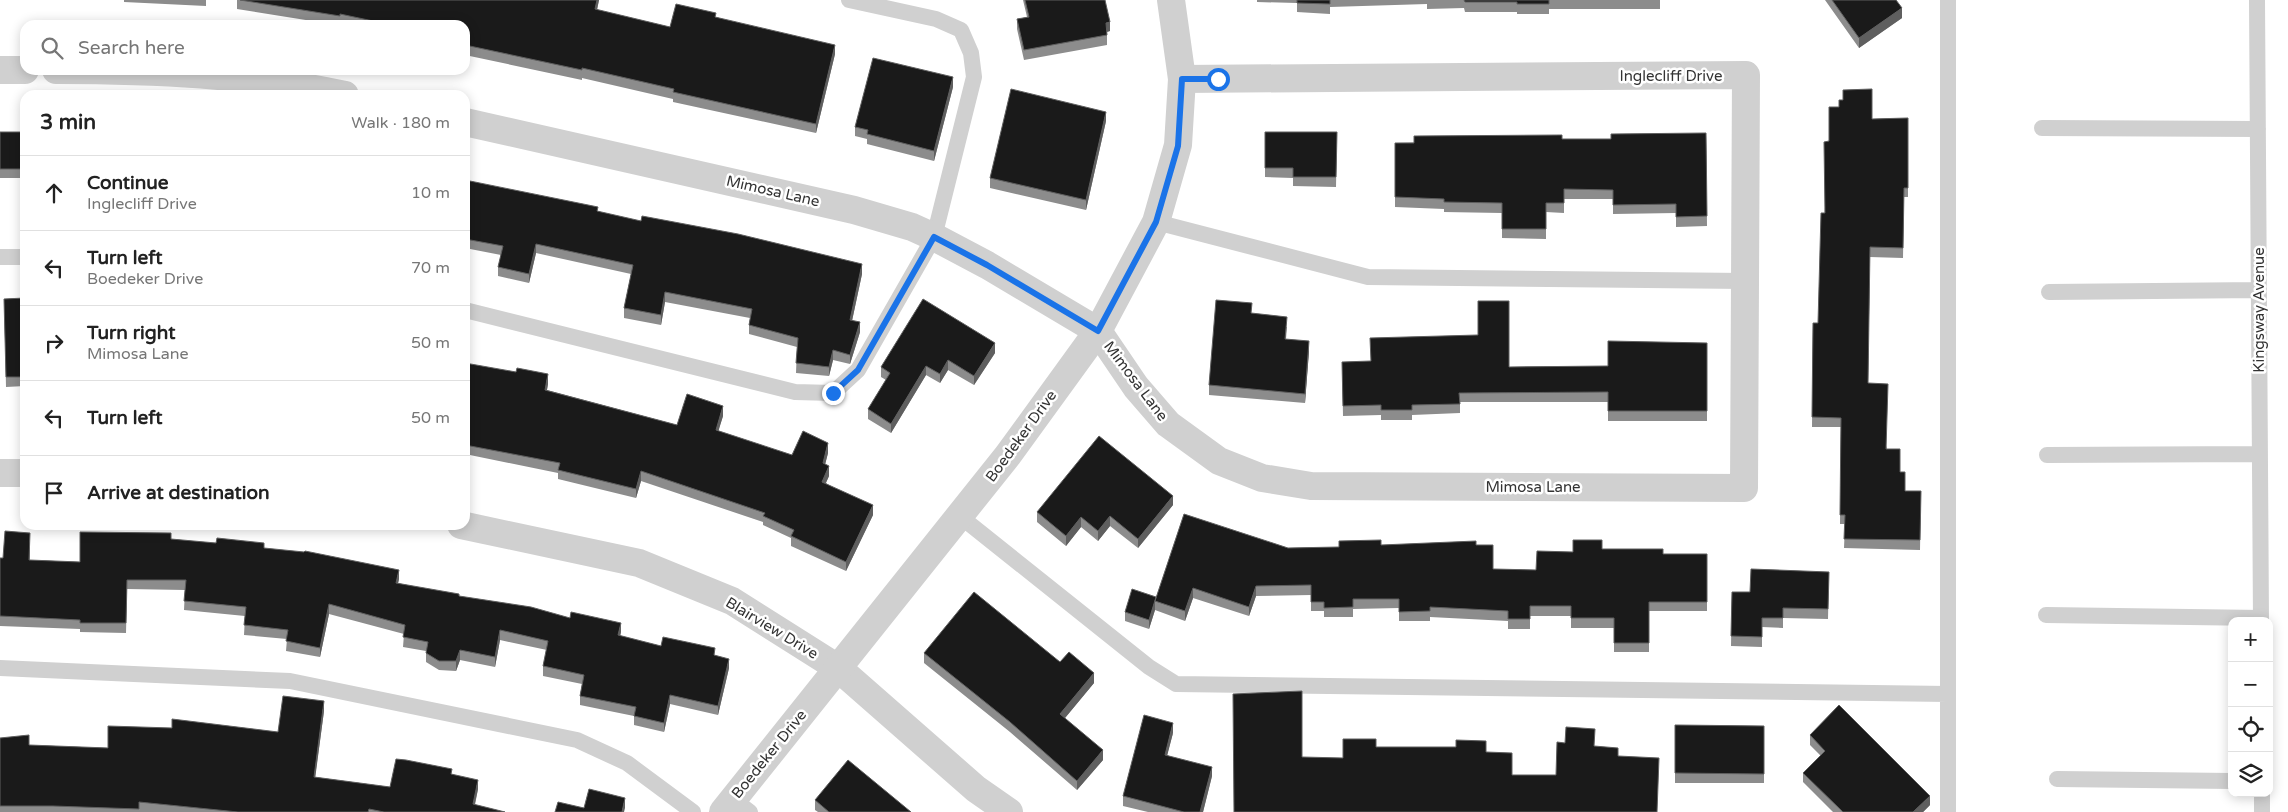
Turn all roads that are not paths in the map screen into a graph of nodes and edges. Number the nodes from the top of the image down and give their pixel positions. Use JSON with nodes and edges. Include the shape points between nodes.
{"nodes":[{"id":1,"x":849,"y":0,"type":"edge"},
{"id":2,"x":1172,"y":0,"type":"edge"},
{"id":3,"x":1948,"y":0,"type":"edge"},
{"id":4,"x":2257,"y":0,"type":"edge"},
{"id":5,"x":0,"y":70,"type":"edge"},
{"id":6,"x":20,"y":70,"type":"edge"},
{"id":7,"x":206,"y":75,"type":"edge"},
{"id":8,"x":1182,"y":79,"type":"junction"},
{"id":9,"x":314,"y":90,"type":"edge"},
{"id":10,"x":470,"y":123,"type":"edge"},
{"id":11,"x":2042,"y":128,"type":"dead end"},
{"id":12,"x":2258,"y":129,"type":"junction"},
{"id":13,"x":1156,"y":222,"type":"junction"},
{"id":14,"x":934,"y":237,"type":"junction"},
{"id":15,"x":0,"y":257,"type":"edge"},
{"id":16,"x":20,"y":257,"type":"edge"},
{"id":17,"x":1745,"y":281,"type":"junction"},
{"id":18,"x":2259,"y":290,"type":"junction"},
{"id":19,"x":2049,"y":292,"type":"dead end"},
{"id":20,"x":470,"y":311,"type":"edge"},
{"id":21,"x":1098,"y":331,"type":"junction"},
{"id":22,"x":2260,"y":454,"type":"junction"},
{"id":23,"x":2046,"y":455,"type":"dead end"},
{"id":24,"x":0,"y":473,"type":"edge"},
{"id":25,"x":20,"y":473,"type":"edge"},
{"id":26,"x":1744,"y":488,"type":"joint"},
{"id":27,"x":960,"y":516,"type":"junction"},
{"id":28,"x":470,"y":527,"type":"edge"},
{"id":29,"x":2046,"y":615,"type":"dead end"},
{"id":30,"x":2261,"y":617,"type":"edge"},
{"id":31,"x":2228,"y":618,"type":"edge"},
{"id":32,"x":0,"y":668,"type":"edge"},
{"id":33,"x":838,"y":668,"type":"junction"},
{"id":34,"x":1948,"y":694,"type":"junction"},
{"id":35,"x":2057,"y":780,"type":"dead end"},
{"id":36,"x":2228,"y":781,"type":"edge"},
{"id":37,"x":2262,"y":797,"type":"edge"},
{"id":38,"x":735,"y":808,"type":"edge"},
{"id":39,"x":693,"y":812,"type":"edge"},
{"id":40,"x":1010,"y":812,"type":"edge"},
{"id":41,"x":1948,"y":812,"type":"edge"},
{"id":42,"x":2262,"y":812,"type":"edge"}],
"edges":[{"from":1,"to":14,"type":"lane","via":[[936,19],[961,30],[971,53],[974,77]]},
{"from":2,"to":8,"type":"street","name":"Boedeker Drive"},
{"from":3,"to":34,"type":"lane"},
{"from":4,"to":12,"type":"lane","name":"Kingsway Avenue"},
{"from":5,"to":6,"type":"street"},
{"from":7,"to":9,"type":"street"},
{"from":8,"to":13,"type":"street","name":"Boedeker Drive","via":[[1178,146]]},
{"from":8,"to":17,"type":"street","name":"Inglecliff Drive","via":[[1746,75]]},
{"from":10,"to":14,"type":"street","name":"Mimosa Lane","via":[[854,210]]},
{"from":11,"to":12,"type":"lane"},
{"from":12,"to":18,"type":"lane","name":"Kingsway Avenue"},
{"from":13,"to":17,"type":"lane","via":[[1368,276]]},
{"from":13,"to":21,"type":"street","name":"Boedeker Drive"},
{"from":14,"to":20,"type":"lane","via":[[858,370],[833,393],[795,392]]},
{"from":14,"to":21,"type":"street","name":"Mimosa Lane"},
{"from":15,"to":16,"type":"lane"},
{"from":17,"to":26,"type":"street","name":"Inglecliff Drive"},
{"from":18,"to":19,"type":"lane"},
{"from":18,"to":22,"type":"lane","name":"Kingsway Avenue"},
{"from":21,"to":26,"type":"street","name":"Mimosa Lane","via":[[1136,387],[1168,424],[1219,461],[1262,478],[1311,486]]},
{"from":21,"to":27,"type":"street","name":"Boedeker Drive"},
{"from":22,"to":23,"type":"lane"},
{"from":22,"to":30,"type":"lane","name":"Kingsway Avenue"},
{"from":24,"to":25,"type":"street"},
{"from":27,"to":33,"type":"street","name":"Boedeker Drive"},
{"from":27,"to":34,"type":"lane","via":[[1149,667],[1176,684]]},
{"from":28,"to":33,"type":"street","name":"Blairview Drive","via":[[639,563],[732,601]]},
{"from":29,"to":31,"type":"lane"},
{"from":32,"to":39,"type":"lane","via":[[290,681],[577,740],[627,763]]},
{"from":33,"to":38,"type":"street","name":"Boedeker Drive"},
{"from":33,"to":40,"type":"street","name":"Blairview Drive","via":[[976,789]]},
{"from":34,"to":41,"type":"lane"},
{"from":35,"to":36,"type":"lane"},
{"from":37,"to":42,"type":"lane"}]}
